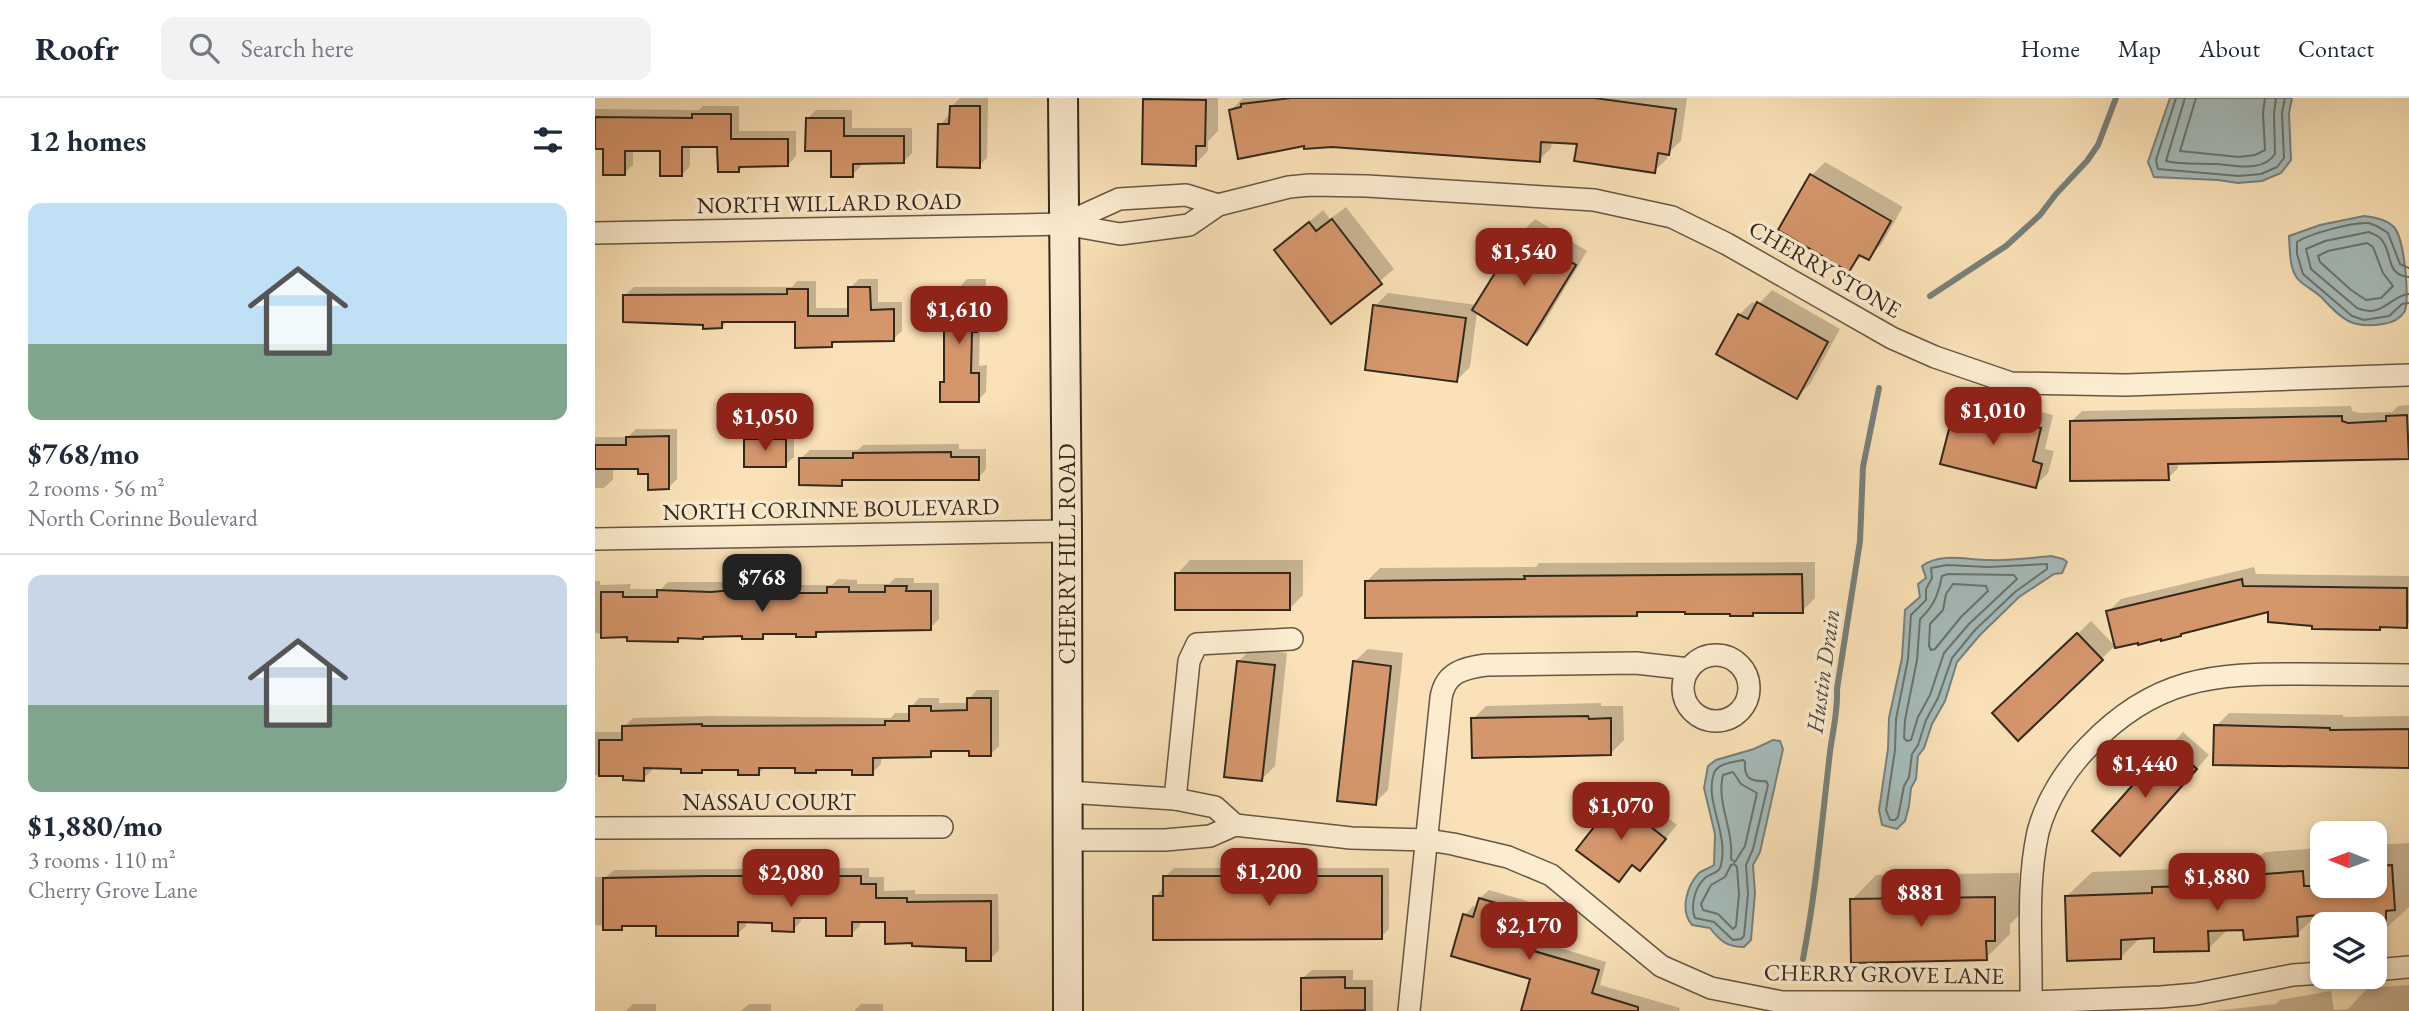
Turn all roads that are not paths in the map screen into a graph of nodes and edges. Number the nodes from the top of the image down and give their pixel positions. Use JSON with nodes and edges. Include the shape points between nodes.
{"nodes":[{"id":1,"x":1063,"y":98,"type":"edge"},
{"id":2,"x":1218,"y":205,"type":"junction"},
{"id":3,"x":1064,"y":224,"type":"junction"},
{"id":4,"x":595,"y":233,"type":"edge"},
{"id":5,"x":2409,"y":375,"type":"edge"},
{"id":6,"x":1067,"y":531,"type":"junction"},
{"id":7,"x":595,"y":539,"type":"edge"},
{"id":8,"x":1292,"y":639,"type":"dead end"},
{"id":9,"x":1689,"y":669,"type":"dead end"},
{"id":10,"x":2409,"y":675,"type":"edge"},
{"id":11,"x":1066,"y":792,"type":"junction"},
{"id":12,"x":1175,"y":799,"type":"junction"},
{"id":13,"x":1235,"y":825,"type":"junction"},
{"id":14,"x":942,"y":827,"type":"dead end"},
{"id":15,"x":595,"y":828,"type":"edge"},
{"id":16,"x":1066,"y":840,"type":"junction"},
{"id":17,"x":1427,"y":840,"type":"junction"},
{"id":18,"x":2409,"y":967,"type":"edge"},
{"id":19,"x":2387,"y":969,"type":"edge"},
{"id":20,"x":2310,"y":974,"type":"edge"},
{"id":21,"x":2031,"y":1002,"type":"junction"},
{"id":22,"x":1068,"y":1011,"type":"edge"},
{"id":23,"x":1409,"y":1011,"type":"edge"}],
"edges":[{"from":1,"to":3,"type":"main road","name":"CHERRY HILL ROAD"},
{"from":2,"to":3,"type":"street","via":[[1186,195],[1119,199]]},
{"from":2,"to":3,"type":"street","name":"CHERRY STONE","via":[[1189,225],[1119,234]]},
{"from":2,"to":5,"type":"street","name":"CHERRY STONE","via":[[1310,185],[1558,197],[1622,205],[1672,217],[1705,232],[1892,338],[2011,383],[2126,385]]},
{"from":3,"to":4,"type":"street","name":"NORTH WILLARD ROAD"},
{"from":3,"to":6,"type":"main road","name":"CHERRY HILL ROAD"},
{"from":6,"to":7,"type":"street","name":"NORTH CORINNE BOULEVARD"},
{"from":6,"to":11,"type":"main road","name":"CHERRY HILL ROAD"},
{"from":8,"to":12,"type":"street","via":[[1198,644],[1189,661]]},
{"from":9,"to":17,"type":"street","via":[[1636,663],[1486,664],[1455,673],[1443,688]]},
{"from":10,"to":21,"type":"street","via":[[2215,677],[2152,697],[2109,725],[2062,779],[2039,830],[2032,878]]},
{"from":11,"to":12,"type":"street","name":"CHERRY GROVE LANE"},
{"from":11,"to":16,"type":"main road","name":"CHERRY HILL ROAD"},
{"from":12,"to":13,"type":"street","name":"CHERRY GROVE LANE","via":[[1215,807]]},
{"from":13,"to":16,"type":"street","name":"CHERRY GROVE LANE","via":[[1210,836],[1165,840]]},
{"from":13,"to":17,"type":"street","name":"CHERRY GROVE LANE","via":[[1352,838]]},
{"from":14,"to":15,"type":"street","name":"NASSAU COURT"},
{"from":16,"to":22,"type":"main road","name":"CHERRY HILL ROAD"},
{"from":17,"to":21,"type":"street","name":"CHERRY GROVE LANE","via":[[1508,857],[1551,876],[1661,966],[1711,988],[1752,998],[1817,1004]]},
{"from":17,"to":23,"type":"street"},
{"from":18,"to":19,"type":"street"},
{"from":20,"to":21,"type":"street","name":"CHERRY GROVE LANE","via":[[2196,994]]}]}
